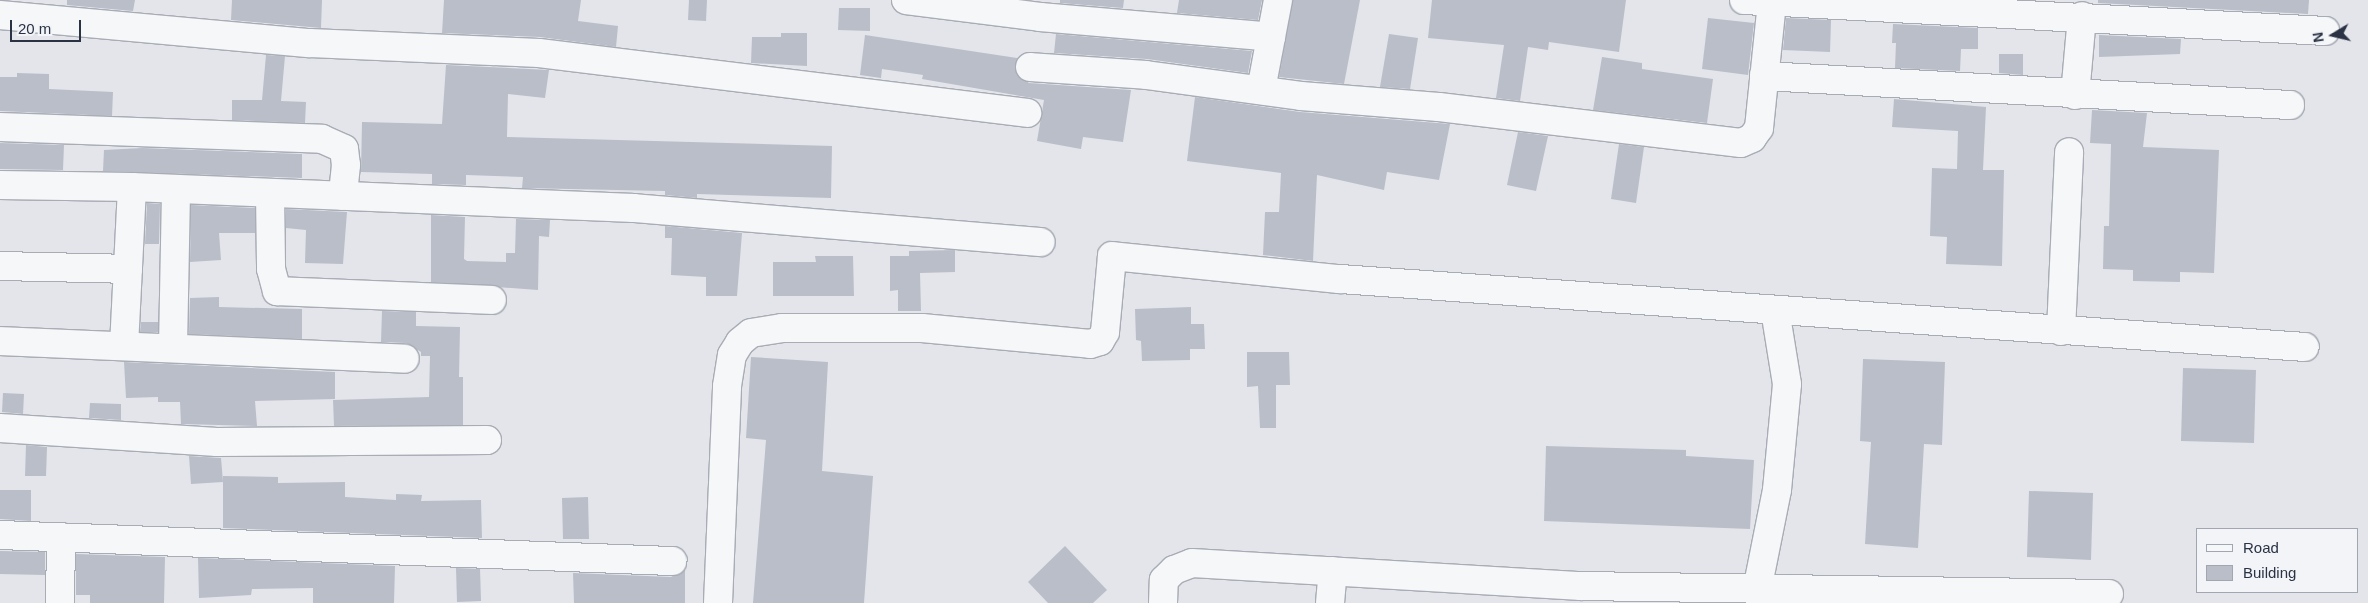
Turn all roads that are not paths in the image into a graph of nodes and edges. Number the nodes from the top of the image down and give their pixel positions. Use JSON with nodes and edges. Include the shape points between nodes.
{"nodes":[{"id":1,"x":906,"y":0,"type":"edge"},
{"id":2,"x":1278,"y":0,"type":"edge"},
{"id":3,"x":1744,"y":0,"type":"edge"},
{"id":4,"x":1772,"y":2,"type":"junction"},
{"id":5,"x":0,"y":15,"type":"edge"},
{"id":6,"x":2082,"y":16,"type":"junction"},
{"id":7,"x":2325,"y":31,"type":"dead end"},
{"id":8,"x":1271,"y":37,"type":"junction"},
{"id":9,"x":1030,"y":67,"type":"dead end"},
{"id":10,"x":1764,"y":76,"type":"junction"},
{"id":11,"x":1261,"y":90,"type":"junction"},
{"id":12,"x":2075,"y":95,"type":"junction"},
{"id":13,"x":2290,"y":105,"type":"dead end"},
{"id":14,"x":1027,"y":113,"type":"dead end"},
{"id":15,"x":0,"y":127,"type":"edge"},
{"id":16,"x":2069,"y":152,"type":"dead end"},
{"id":17,"x":0,"y":185,"type":"edge"},
{"id":18,"x":132,"y":187,"type":"junction"},
{"id":19,"x":176,"y":189,"type":"junction"},
{"id":20,"x":270,"y":193,"type":"junction"},
{"id":21,"x":343,"y":196,"type":"junction"},
{"id":22,"x":1041,"y":242,"type":"dead end"},
{"id":23,"x":0,"y":266,"type":"edge"},
{"id":24,"x":128,"y":269,"type":"junction"},
{"id":25,"x":492,"y":300,"type":"dead end"},
{"id":26,"x":1775,"y":310,"type":"junction"},
{"id":27,"x":2062,"y":331,"type":"junction"},
{"id":28,"x":0,"y":341,"type":"edge"},
{"id":29,"x":124,"y":346,"type":"junction"},
{"id":30,"x":2305,"y":347,"type":"dead end"},
{"id":31,"x":173,"y":348,"type":"junction"},
{"id":32,"x":405,"y":359,"type":"dead end"},
{"id":33,"x":0,"y":428,"type":"edge"},
{"id":34,"x":487,"y":440,"type":"dead end"},
{"id":35,"x":0,"y":536,"type":"edge"},
{"id":36,"x":61,"y":537,"type":"junction"},
{"id":37,"x":672,"y":560,"type":"dead end"},
{"id":38,"x":1332,"y":571,"type":"junction"},
{"id":39,"x":1756,"y":590,"type":"junction"},
{"id":40,"x":1580,"y":594,"type":"edge"},
{"id":41,"x":2109,"y":594,"type":"dead end"},
{"id":42,"x":60,"y":603,"type":"edge"},
{"id":43,"x":718,"y":603,"type":"edge"},
{"id":44,"x":1163,"y":603,"type":"edge"},
{"id":45,"x":1330,"y":603,"type":"edge"}],
"edges":[{"from":1,"to":8,"type":"street","via":[[1040,17]]},
{"from":2,"to":8,"type":"street"},
{"from":3,"to":4,"type":"street"},
{"from":4,"to":6,"type":"street"},
{"from":4,"to":10,"type":"street"},
{"from":5,"to":14,"type":"street","via":[[310,42],[539,53]]},
{"from":6,"to":7,"type":"street"},
{"from":6,"to":12,"type":"street"},
{"from":8,"to":11,"type":"street"},
{"from":9,"to":11,"type":"street","via":[[1146,75]]},
{"from":10,"to":11,"type":"street","via":[[1759,128],[1752,138],[1741,143],[1538,118]]},
{"from":10,"to":12,"type":"street"},
{"from":12,"to":13,"type":"street"},
{"from":15,"to":21,"type":"street","via":[[322,139],[344,149]]},
{"from":16,"to":27,"type":"street"},
{"from":17,"to":18,"type":"street"},
{"from":18,"to":19,"type":"street"},
{"from":18,"to":24,"type":"street"},
{"from":19,"to":20,"type":"street"},
{"from":19,"to":31,"type":"street"},
{"from":20,"to":21,"type":"street"},
{"from":20,"to":25,"type":"street","via":[[271,269],[277,291]]},
{"from":21,"to":22,"type":"street","via":[[634,208]]},
{"from":23,"to":24,"type":"street"},
{"from":24,"to":29,"type":"street"},
{"from":26,"to":27,"type":"street"},
{"from":26,"to":39,"type":"street","via":[[1787,384],[1777,490]]},
{"from":26,"to":43,"type":"street","via":[[1340,279],[1112,256],[1105,332],[1100,341],[1090,344],[922,328],[782,328],[751,334],[740,342],[732,355],[727,386]]},
{"from":27,"to":30,"type":"street"},
{"from":28,"to":29,"type":"street"},
{"from":29,"to":31,"type":"street"},
{"from":31,"to":32,"type":"street"},
{"from":33,"to":34,"type":"street","via":[[217,442]]},
{"from":35,"to":36,"type":"street"},
{"from":36,"to":37,"type":"street"},
{"from":36,"to":42,"type":"street"},
{"from":38,"to":40,"type":"street"},
{"from":38,"to":44,"type":"street","via":[[1192,563],[1174,570],[1164,580]]},
{"from":38,"to":45,"type":"street"},
{"from":39,"to":40,"type":"street"},
{"from":39,"to":41,"type":"street"}]}
